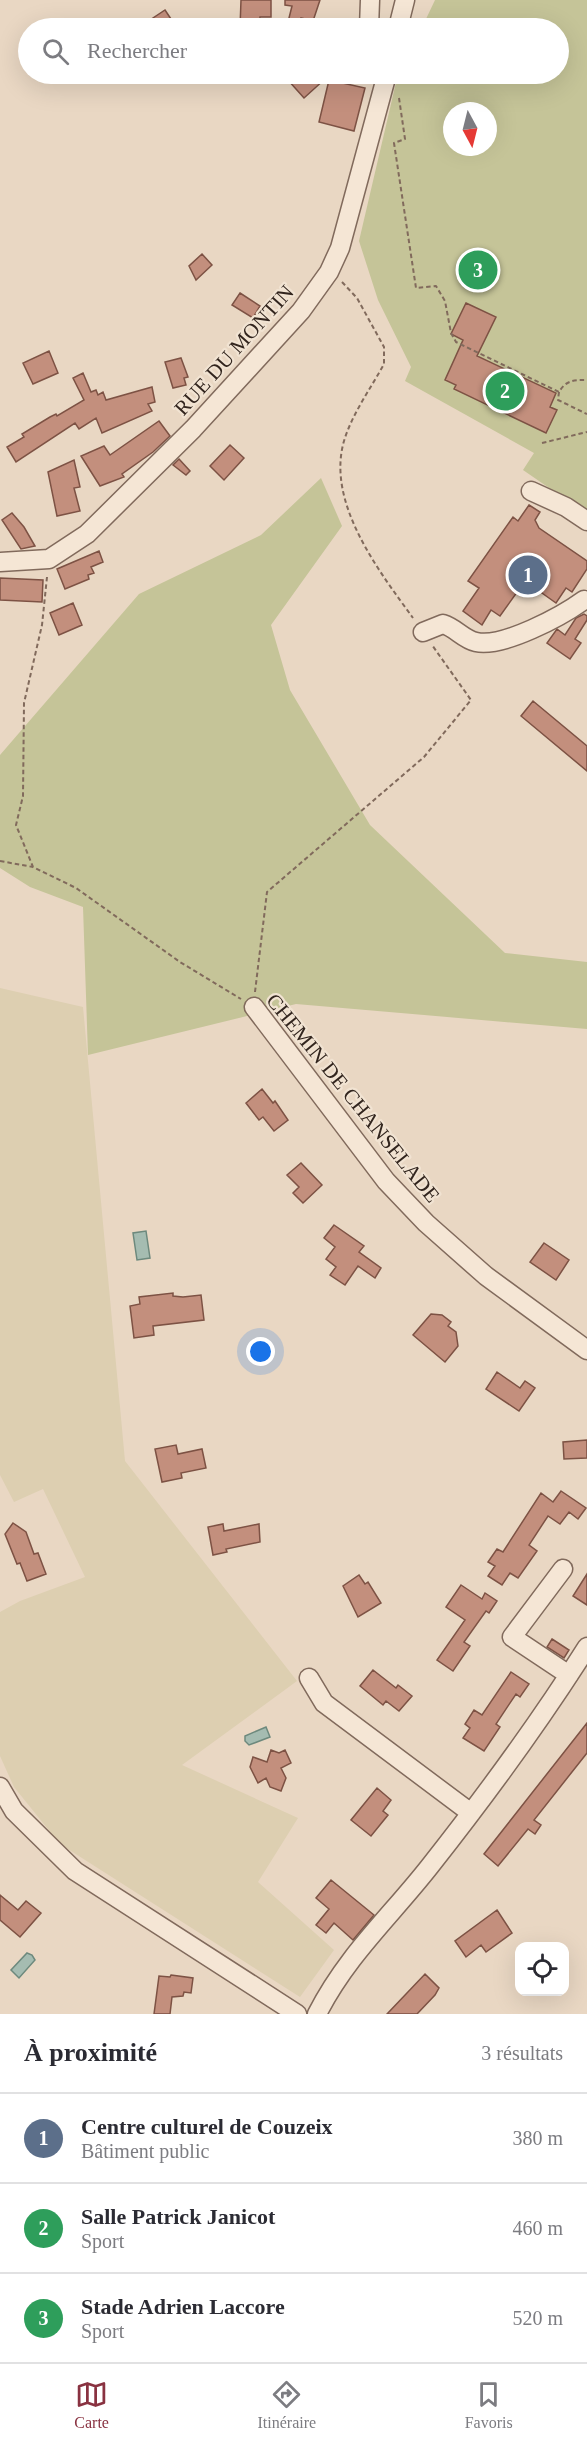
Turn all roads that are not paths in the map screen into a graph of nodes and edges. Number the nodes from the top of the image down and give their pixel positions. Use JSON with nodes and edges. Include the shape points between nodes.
{"nodes":[{"id":1,"x":370,"y":0,"type":"edge"},
{"id":2,"x":405,"y":0,"type":"edge"},
{"id":3,"x":369,"y":18,"type":"edge"},
{"id":4,"x":400,"y":18,"type":"edge"},
{"id":5,"x":379,"y":84,"type":"edge"},
{"id":6,"x":531,"y":491,"type":"dead end"},
{"id":7,"x":587,"y":521,"type":"edge"},
{"id":8,"x":0,"y":562,"type":"edge"},
{"id":9,"x":586,"y":600,"type":"edge"},
{"id":10,"x":423,"y":632,"type":"road end"},
{"id":11,"x":254,"y":1007,"type":"road end"},
{"id":12,"x":587,"y":1350,"type":"edge"},
{"id":13,"x":563,"y":1569,"type":"dead end"},
{"id":14,"x":587,"y":1647,"type":"edge"},
{"id":15,"x":569,"y":1675,"type":"junction"},
{"id":16,"x":309,"y":1678,"type":"dead end"},
{"id":17,"x":0,"y":1787,"type":"edge"},
{"id":18,"x":471,"y":1813,"type":"junction"},
{"id":19,"x":297,"y":2014,"type":"edge"},
{"id":20,"x":317,"y":2014,"type":"edge"}],
"edges":[{"from":1,"to":3,"type":"street"},
{"from":2,"to":4,"type":"street"},
{"from":5,"to":8,"type":"street","name":"RUE DU MONTIN","via":[[349,222],[329,272],[301,311],[193,429],[87,534],[48,559]]},
{"from":6,"to":7,"type":"street"},
{"from":9,"to":10,"type":"street","via":[[550,620],[491,642],[468,640],[444,624]]},
{"from":11,"to":12,"type":"street","name":"CHEMIN DE CHANSELADE","via":[[386,1181],[426,1223],[486,1276]]},
{"from":13,"to":15,"type":"street","via":[[512,1637]]},
{"from":14,"to":15,"type":"street"},
{"from":15,"to":18,"type":"street"},
{"from":16,"to":18,"type":"street","via":[[324,1703]]},
{"from":17,"to":19,"type":"street","via":[[14,1811],[75,1871]]},
{"from":18,"to":20,"type":"street","via":[[358,1949]]}]}
